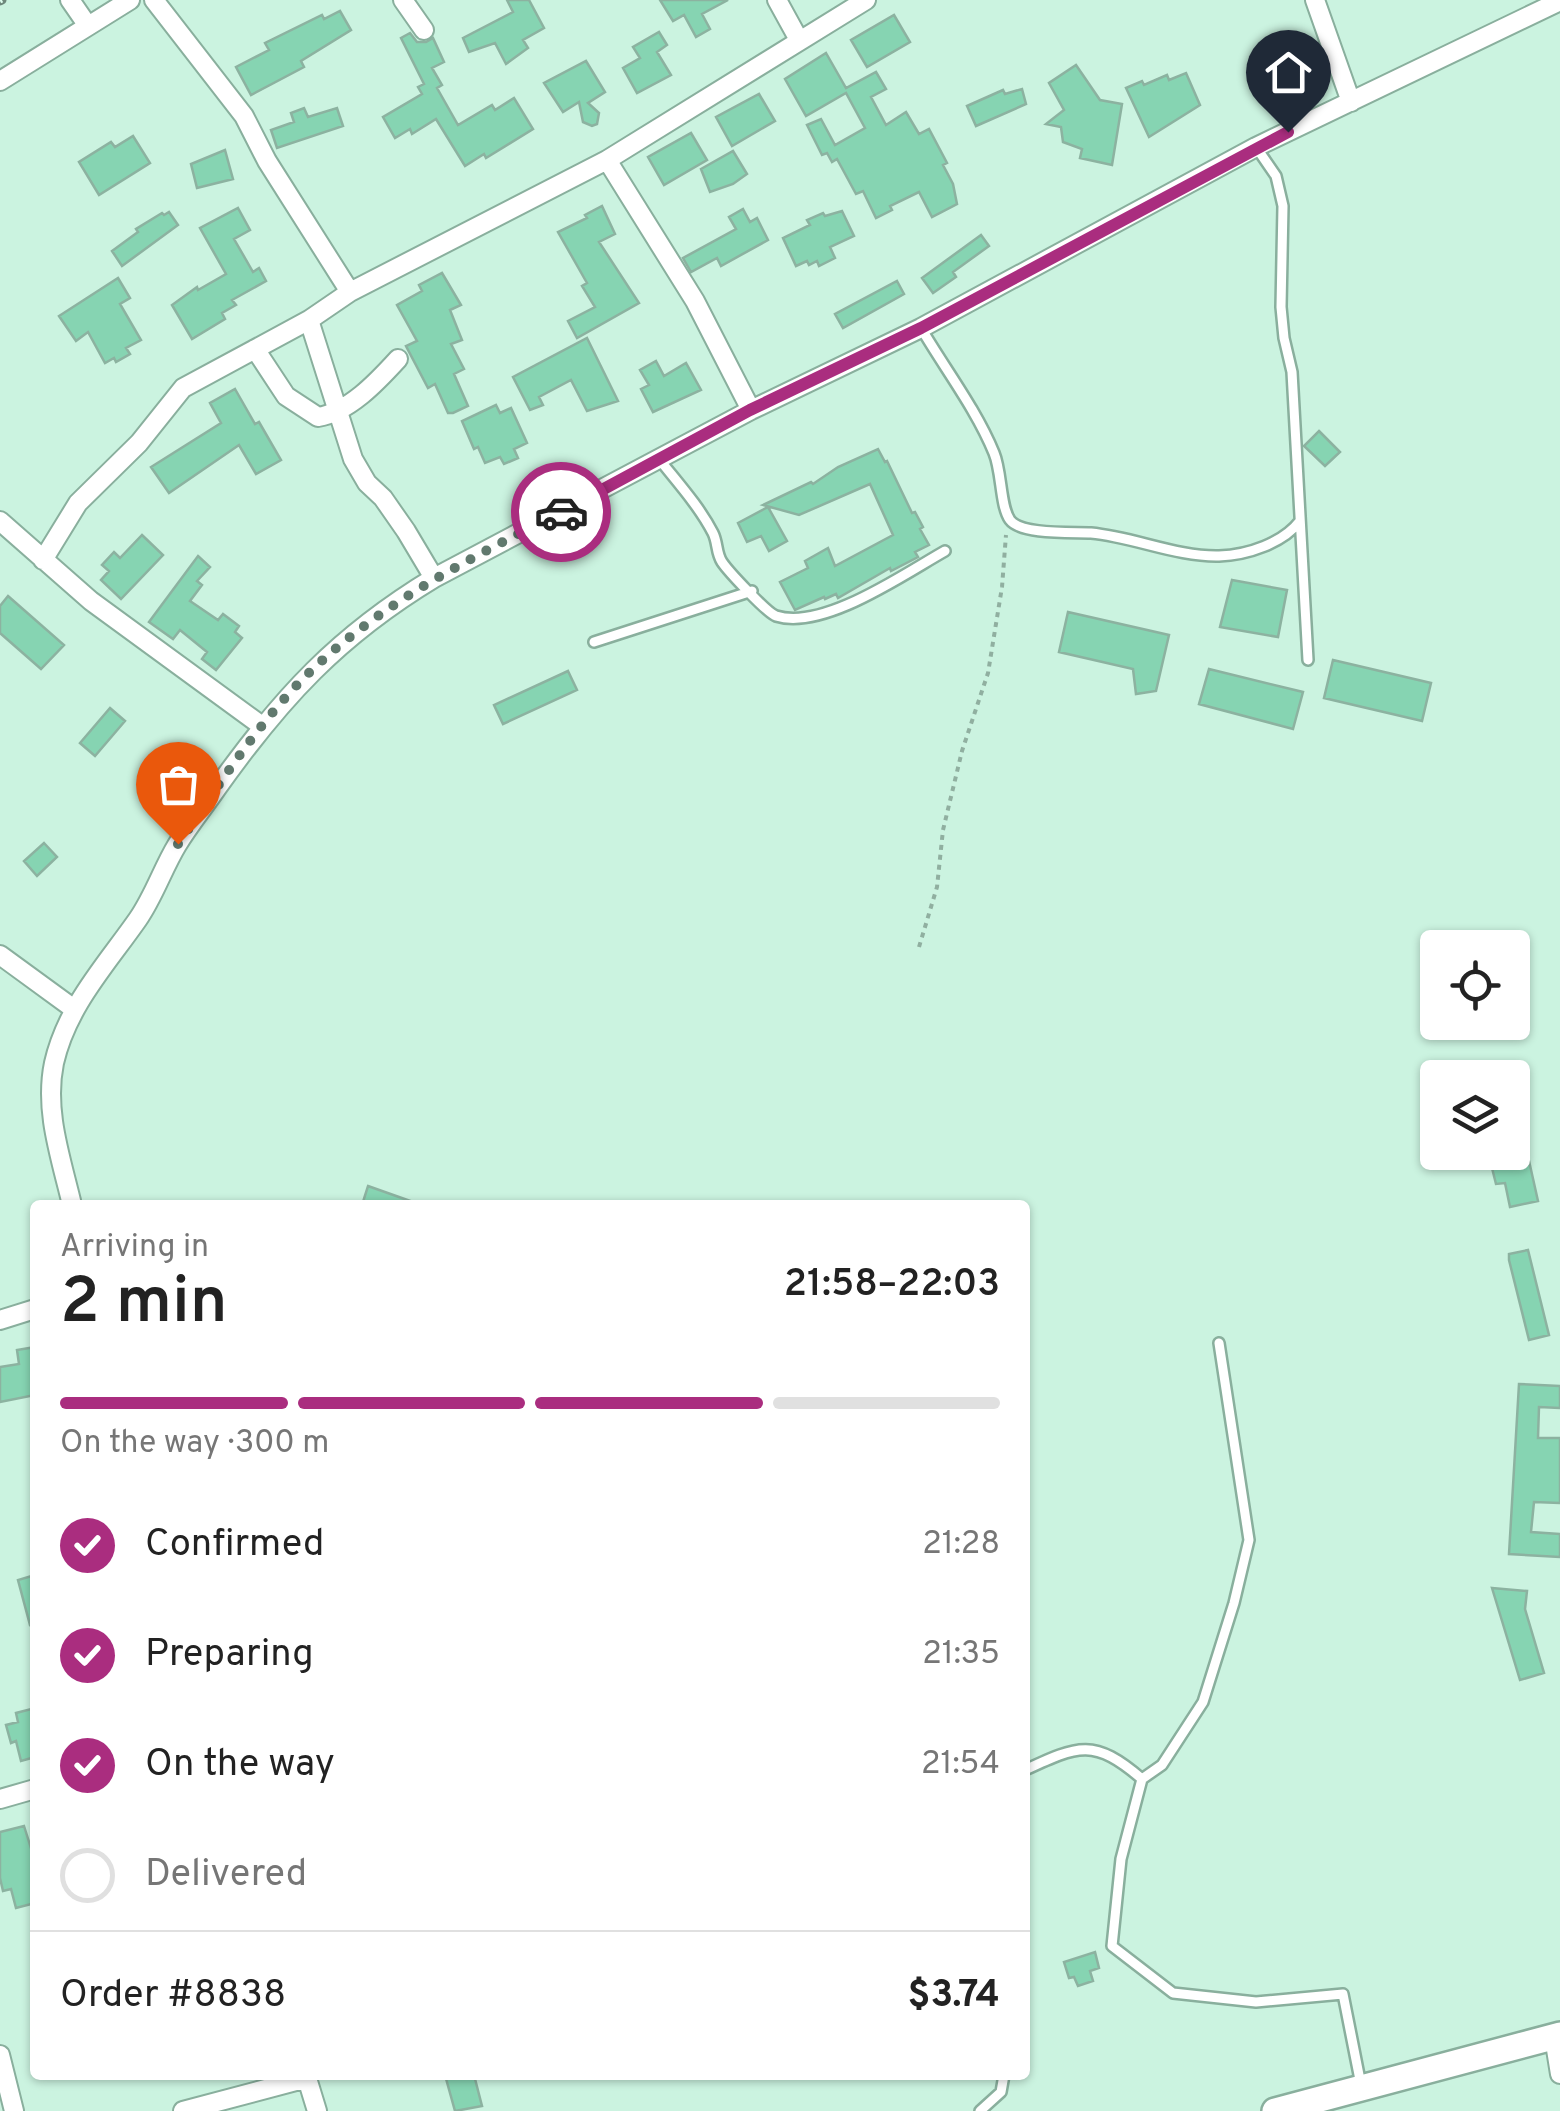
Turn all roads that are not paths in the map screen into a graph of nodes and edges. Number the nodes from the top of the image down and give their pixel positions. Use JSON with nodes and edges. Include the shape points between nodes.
{"nodes":[{"id":1,"x":70,"y":0,"type":"edge"},
{"id":2,"x":130,"y":0,"type":"edge"},
{"id":3,"x":154,"y":0,"type":"edge"},
{"id":4,"x":403,"y":0,"type":"edge"},
{"id":5,"x":776,"y":0,"type":"edge"},
{"id":6,"x":866,"y":0,"type":"edge"},
{"id":7,"x":1315,"y":0,"type":"edge"},
{"id":8,"x":1560,"y":1,"type":"edge"},
{"id":9,"x":88,"y":26,"type":"junction"},
{"id":10,"x":424,"y":30,"type":"dead end"},
{"id":11,"x":799,"y":40,"type":"junction"},
{"id":12,"x":0,"y":81,"type":"edge"},
{"id":13,"x":1352,"y":102,"type":"junction"},
{"id":14,"x":1256,"y":147,"type":"junction"},
{"id":15,"x":607,"y":160,"type":"junction"},
{"id":16,"x":350,"y":292,"type":"junction"},
{"id":17,"x":309,"y":320,"type":"junction"},
{"id":18,"x":921,"y":328,"type":"junction"},
{"id":19,"x":255,"y":349,"type":"junction"},
{"id":20,"x":398,"y":359,"type":"dead end"},
{"id":21,"x":338,"y":410,"type":"junction"},
{"id":22,"x":750,"y":410,"type":"junction"},
{"id":23,"x":659,"y":458,"type":"junction"},
{"id":24,"x":0,"y":521,"type":"edge"},
{"id":25,"x":1300,"y":521,"type":"junction"},
{"id":26,"x":945,"y":551,"type":"dead end"},
{"id":27,"x":43,"y":560,"type":"junction"},
{"id":28,"x":434,"y":578,"type":"junction"},
{"id":29,"x":752,"y":591,"type":"junction"},
{"id":30,"x":594,"y":642,"type":"dead end"},
{"id":31,"x":1308,"y":660,"type":"dead end"},
{"id":32,"x":262,"y":726,"type":"junction"},
{"id":33,"x":0,"y":955,"type":"edge"},
{"id":34,"x":74,"y":1009,"type":"junction"},
{"id":35,"x":71,"y":1200,"type":"edge"},
{"id":36,"x":30,"y":1311,"type":"edge"},
{"id":37,"x":0,"y":1320,"type":"edge"},
{"id":38,"x":1219,"y":1343,"type":"dead end"},
{"id":39,"x":1030,"y":1768,"type":"edge"},
{"id":40,"x":1142,"y":1779,"type":"junction"},
{"id":41,"x":30,"y":1791,"type":"edge"},
{"id":42,"x":0,"y":1799,"type":"edge"},
{"id":43,"x":1557,"y":2036,"type":"edge"},
{"id":44,"x":0,"y":2054,"type":"edge"},
{"id":45,"x":1560,"y":2074,"type":"edge"},
{"id":46,"x":295,"y":2080,"type":"edge"},
{"id":47,"x":311,"y":2080,"type":"edge"},
{"id":48,"x":1003,"y":2080,"type":"edge"},
{"id":49,"x":1362,"y":2088,"type":"junction"},
{"id":50,"x":14,"y":2111,"type":"edge"},
{"id":51,"x":183,"y":2111,"type":"edge"},
{"id":52,"x":316,"y":2111,"type":"edge"},
{"id":53,"x":980,"y":2111,"type":"edge"},
{"id":54,"x":1275,"y":2111,"type":"edge"}],
"edges":[{"from":1,"to":9,"type":"street"},
{"from":2,"to":9,"type":"street"},
{"from":3,"to":16,"type":"street","via":[[244,116]]},
{"from":4,"to":10,"type":"street"},
{"from":5,"to":11,"type":"street"},
{"from":6,"to":11,"type":"street"},
{"from":7,"to":13,"type":"street"},
{"from":8,"to":13,"type":"street"},
{"from":9,"to":12,"type":"street"},
{"from":11,"to":15,"type":"street"},
{"from":13,"to":14,"type":"street"},
{"from":14,"to":18,"type":"street"},
{"from":14,"to":25,"type":"lane","via":[[1276,176],[1283,206],[1281,307],[1292,372]]},
{"from":15,"to":16,"type":"street"},
{"from":15,"to":22,"type":"street","via":[[695,302]]},
{"from":16,"to":17,"type":"street"},
{"from":17,"to":19,"type":"street"},
{"from":17,"to":21,"type":"street"},
{"from":18,"to":22,"type":"street"},
{"from":18,"to":25,"type":"lane","via":[[987,436],[1015,525],[1217,556],[1288,536]]},
{"from":19,"to":21,"type":"street","via":[[286,396],[306,411],[318,417]]},
{"from":19,"to":27,"type":"street","via":[[183,388],[78,502]]},
{"from":20,"to":21,"type":"street"},
{"from":21,"to":28,"type":"street","via":[[359,470]]},
{"from":22,"to":23,"type":"street"},
{"from":23,"to":28,"type":"street"},
{"from":23,"to":29,"type":"lane","via":[[702,513],[718,556]]},
{"from":24,"to":27,"type":"street"},
{"from":25,"to":31,"type":"lane"},
{"from":26,"to":29,"type":"lane","via":[[840,607],[802,618],[772,615]]},
{"from":27,"to":32,"type":"street"},
{"from":28,"to":32,"type":"street","via":[[312,669]]},
{"from":29,"to":30,"type":"lane"},
{"from":32,"to":34,"type":"street"},
{"from":33,"to":34,"type":"street"},
{"from":34,"to":35,"type":"street","via":[[49,1099]]},
{"from":36,"to":37,"type":"street"},
{"from":38,"to":40,"type":"lane","via":[[1250,1540],[1202,1702],[1162,1766]]},
{"from":39,"to":40,"type":"lane","via":[[1091,1748],[1116,1757]]},
{"from":40,"to":49,"type":"lane","via":[[1121,1860],[1112,1946],[1174,1993],[1256,2002],[1343,1994]]},
{"from":41,"to":42,"type":"street"},
{"from":43,"to":45,"type":"street"},
{"from":43,"to":49,"type":"main road"},
{"from":44,"to":50,"type":"street"},
{"from":46,"to":51,"type":"street"},
{"from":47,"to":52,"type":"street"},
{"from":48,"to":53,"type":"lane","via":[[1002,2092]]},
{"from":49,"to":54,"type":"main road"}]}
